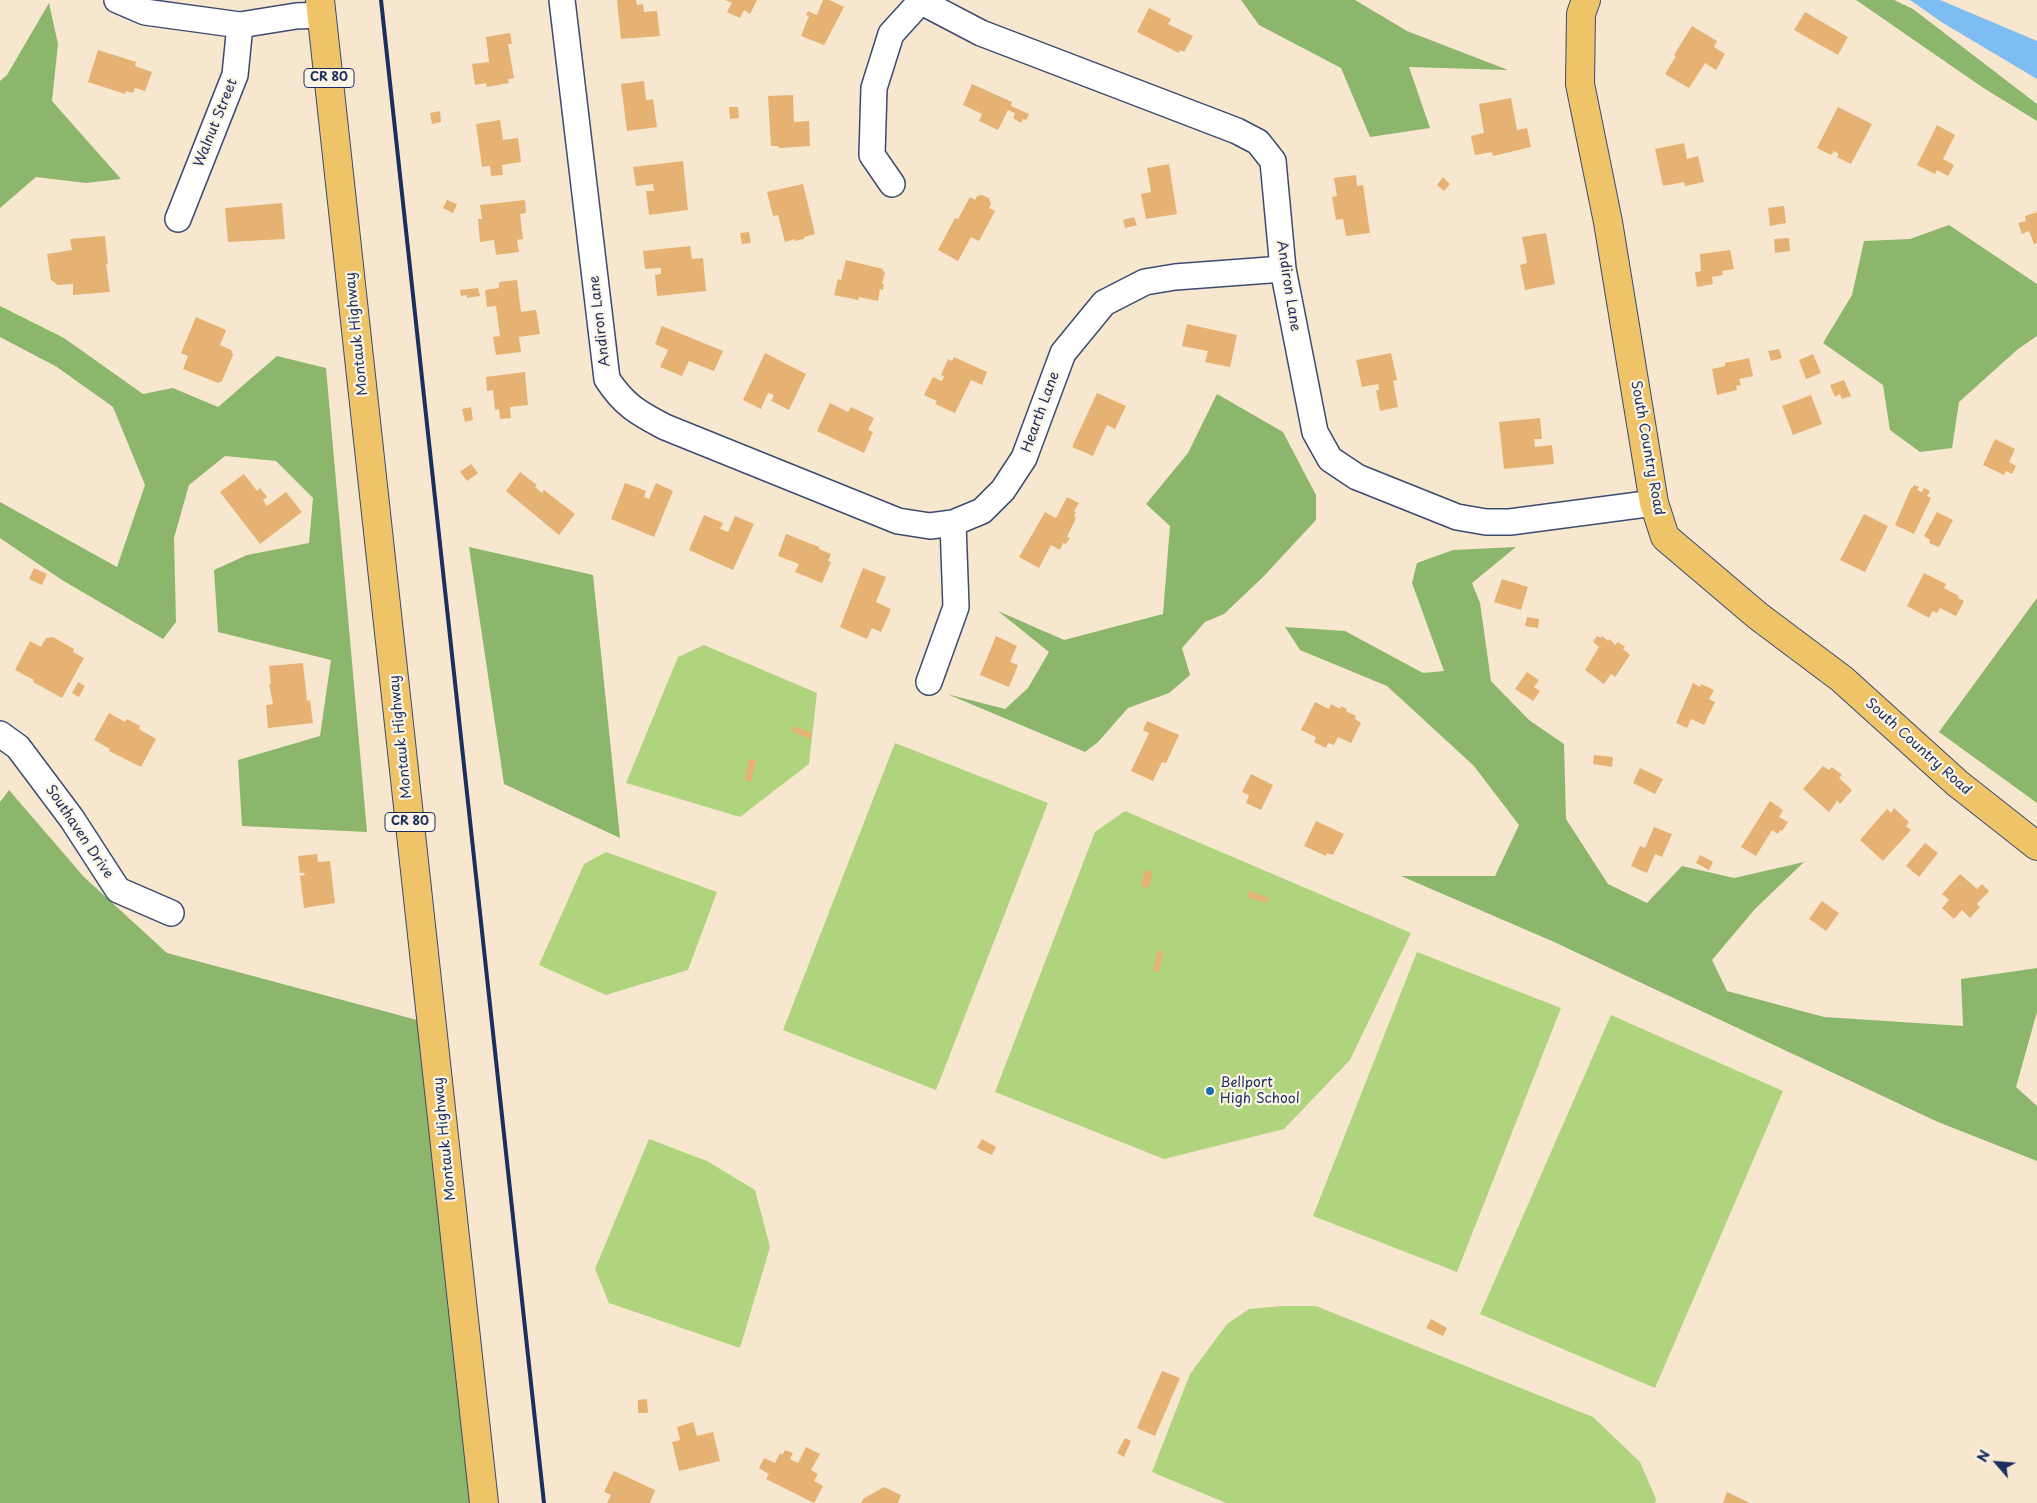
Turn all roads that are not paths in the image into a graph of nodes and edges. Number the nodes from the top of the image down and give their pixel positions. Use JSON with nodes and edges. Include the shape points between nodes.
{"nodes":[{"id":1,"x":117,"y":0,"type":"edge"},
{"id":2,"x":562,"y":0,"type":"edge"},
{"id":3,"x":1586,"y":0,"type":"edge"},
{"id":4,"x":919,"y":1,"type":"edge"},
{"id":5,"x":321,"y":8,"type":"edge"},
{"id":6,"x":240,"y":25,"type":"junction"},
{"id":7,"x":892,"y":184,"type":"dead end"},
{"id":8,"x":178,"y":219,"type":"dead end"},
{"id":9,"x":1283,"y":269,"type":"junction"},
{"id":10,"x":1654,"y":503,"type":"junction"},
{"id":11,"x":953,"y":523,"type":"junction"},
{"id":12,"x":929,"y":682,"type":"dead end"},
{"id":13,"x":0,"y":734,"type":"edge"},
{"id":14,"x":2037,"y":846,"type":"edge"},
{"id":15,"x":171,"y":913,"type":"dead end"},
{"id":16,"x":484,"y":1503,"type":"edge"}],
"edges":[{"from":1,"to":6,"type":"street","via":[[145,12]]},
{"from":2,"to":11,"type":"street","name":"Andiron Lane","via":[[607,379],[619,397],[640,414],[665,427],[898,521],[930,526]]},
{"from":3,"to":10,"type":"main road","name":"South Country Road","via":[[1581,14],[1580,84],[1608,222]]},
{"from":4,"to":7,"type":"street","via":[[892,34],[874,88],[872,155]]},
{"from":4,"to":9,"type":"street","name":"Andiron Lane","via":[[981,33],[1237,131],[1258,142],[1273,161]]},
{"from":5,"to":6,"type":"street","via":[[296,16]]},
{"from":5,"to":16,"type":"main road","name":"Montauk Highway","number":"CR 80"},
{"from":6,"to":8,"type":"street","name":"Walnut Street","via":[[235,75]]},
{"from":9,"to":10,"type":"street","name":"Andiron Lane","via":[[1315,432],[1330,459],[1357,477],[1457,517],[1486,522],[1510,522]]},
{"from":9,"to":11,"type":"street","name":"Hearth Lane","via":[[1145,282],[1104,303],[1062,353],[1024,458],[1003,490],[982,511]]},
{"from":10,"to":14,"type":"main road","name":"South Country Road","via":[[1665,537],[1758,616],[1842,679],[1957,782]]},
{"from":11,"to":12,"type":"street","via":[[956,607]]},
{"from":13,"to":15,"type":"street","name":"Southaven Drive","via":[[18,747],[72,819],[118,890]]}]}
